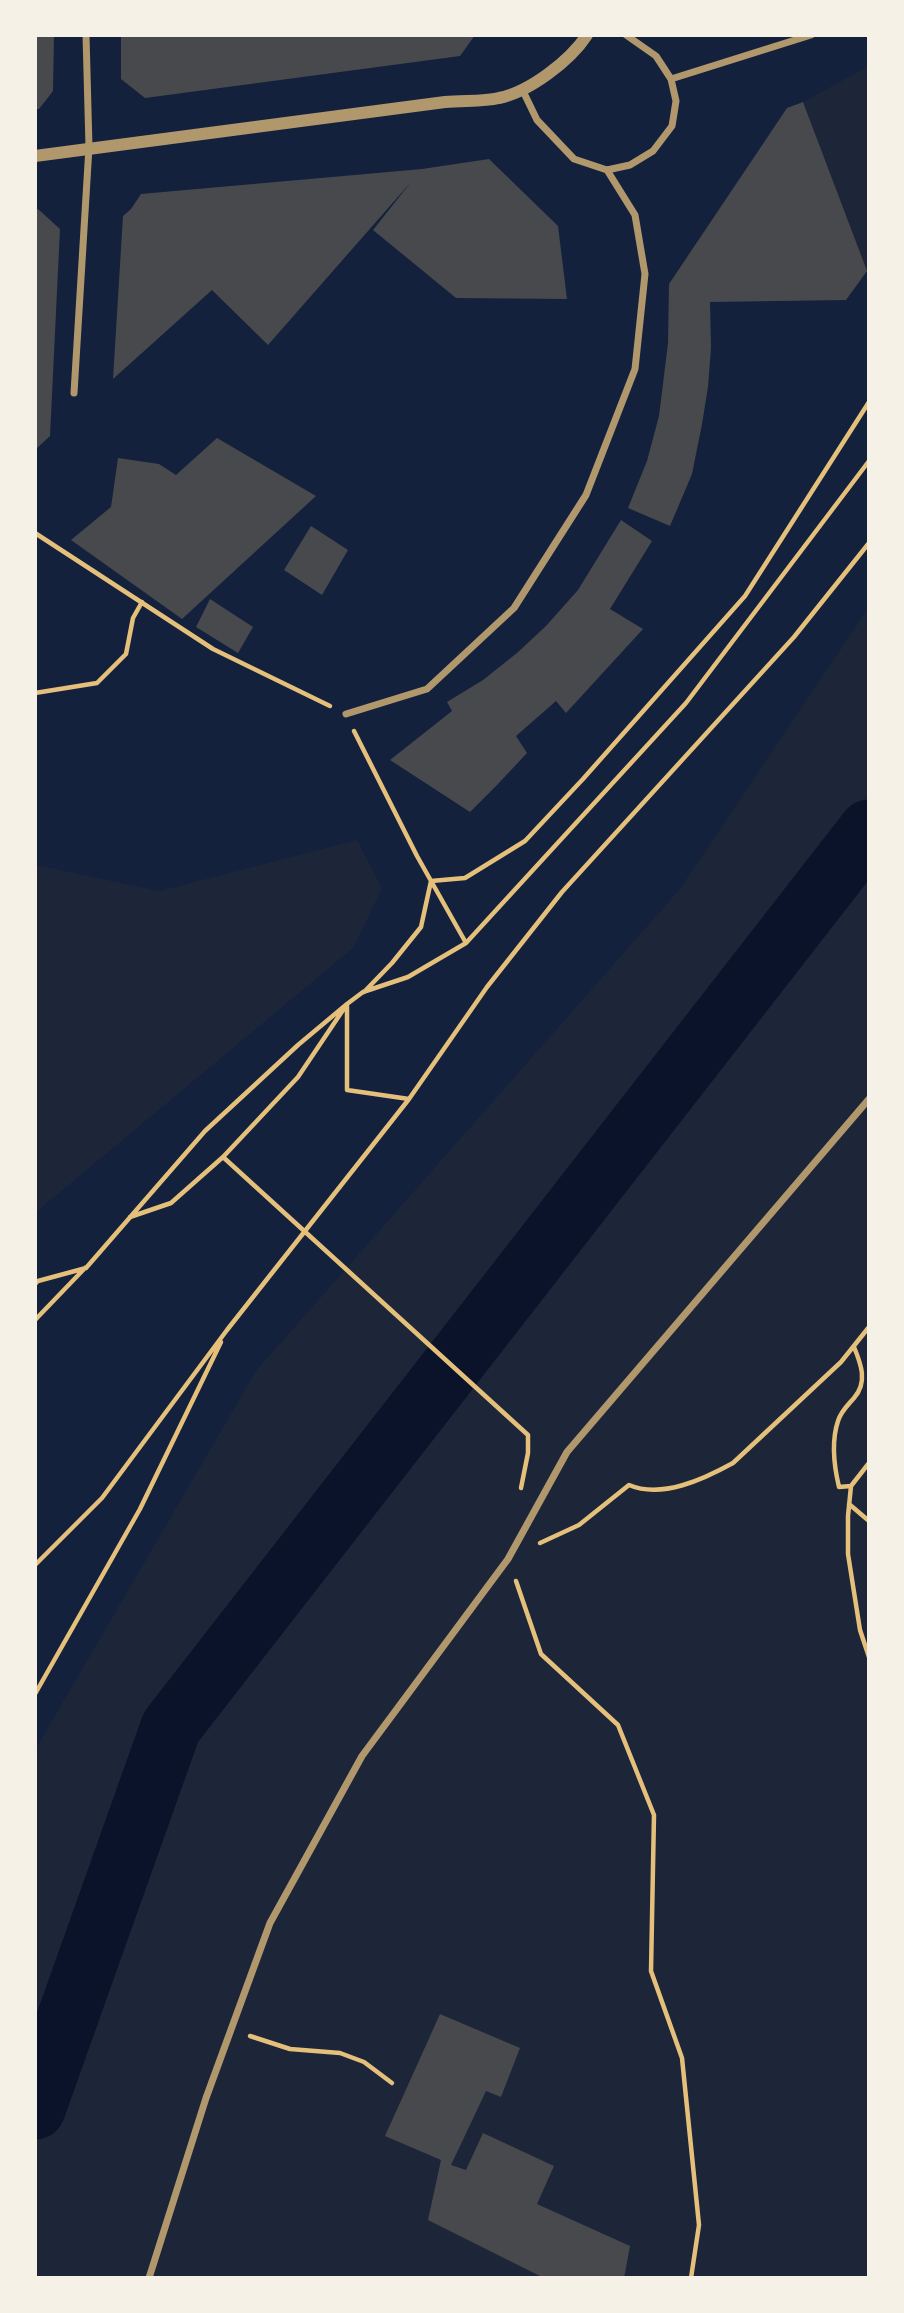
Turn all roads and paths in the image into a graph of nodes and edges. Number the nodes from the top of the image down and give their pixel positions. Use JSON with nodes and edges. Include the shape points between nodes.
{"nodes":[{"id":1,"x":86,"y":35,"type":"edge"},
{"id":2,"x":587,"y":35,"type":"edge"},
{"id":3,"x":625,"y":35,"type":"edge"},
{"id":4,"x":811,"y":35,"type":"edge"},
{"id":5,"x":671,"y":79,"type":"junction"},
{"id":6,"x":523,"y":91,"type":"junction"},
{"id":7,"x":89,"y":147,"type":"junction"},
{"id":8,"x":35,"y":156,"type":"edge"},
{"id":9,"x":607,"y":170,"type":"junction"},
{"id":10,"x":74,"y":393,"type":"dead end"},
{"id":11,"x":869,"y":402,"type":"edge"},
{"id":12,"x":869,"y":461,"type":"edge"},
{"id":13,"x":35,"y":533,"type":"edge"},
{"id":14,"x":869,"y":543,"type":"edge"},
{"id":15,"x":142,"y":602,"type":"junction"},
{"id":16,"x":35,"y":694,"type":"edge"},
{"id":17,"x":346,"y":714,"type":"junction"},
{"id":18,"x":431,"y":881,"type":"junction"},
{"id":19,"x":466,"y":943,"type":"junction"},
{"id":20,"x":363,"y":992,"type":"junction"},
{"id":21,"x":347,"y":1004,"type":"junction"},
{"id":22,"x":409,"y":1099,"type":"junction"},
{"id":23,"x":869,"y":1099,"type":"edge"},
{"id":24,"x":223,"y":1157,"type":"junction"},
{"id":25,"x":128,"y":1217,"type":"junction"},
{"id":26,"x":86,"y":1268,"type":"junction"},
{"id":27,"x":35,"y":1284,"type":"edge"},
{"id":28,"x":35,"y":1321,"type":"edge"},
{"id":29,"x":869,"y":1327,"type":"edge"},
{"id":30,"x":226,"y":1330,"type":"junction"},
{"id":31,"x":854,"y":1347,"type":"junction"},
{"id":32,"x":528,"y":1435,"type":"dead end"},
{"id":33,"x":869,"y":1463,"type":"edge"},
{"id":34,"x":851,"y":1486,"type":"junction"},
{"id":35,"x":849,"y":1504,"type":"junction"},
{"id":36,"x":869,"y":1521,"type":"edge"},
{"id":37,"x":508,"y":1559,"type":"junction"},
{"id":38,"x":35,"y":1565,"type":"edge"},
{"id":39,"x":869,"y":1657,"type":"edge"},
{"id":40,"x":35,"y":1694,"type":"edge"},
{"id":41,"x":231,"y":2029,"type":"junction"},
{"id":42,"x":392,"y":2083,"type":"dead end"},
{"id":43,"x":149,"y":2278,"type":"edge"},
{"id":44,"x":691,"y":2278,"type":"edge"}],
"edges":[{"from":1,"to":7,"type":"street"},
{"from":2,"to":6,"type":"street"},
{"from":3,"to":5,"type":"street","via":[[656,56]]},
{"from":4,"to":5,"type":"street"},
{"from":5,"to":9,"type":"street","via":[[676,101],[672,126],[653,151],[630,165]]},
{"from":6,"to":7,"type":"street","via":[[498,99]]},
{"from":6,"to":9,"type":"street","via":[[537,120],[574,159]]},
{"from":7,"to":8,"type":"street"},
{"from":7,"to":10,"type":"street"},
{"from":9,"to":17,"type":"street","via":[[635,215],[645,274],[635,369],[586,495],[514,608],[427,689]]},
{"from":11,"to":18,"type":"path","via":[[745,596],[583,779],[525,841],[465,878]]},
{"from":12,"to":19,"type":"path","via":[[686,703]]},
{"from":13,"to":15,"type":"path"},
{"from":14,"to":22,"type":"path","via":[[794,637],[562,892],[486,987]]},
{"from":15,"to":16,"type":"path","via":[[133,618],[126,654],[97,683]]},
{"from":15,"to":17,"type":"path","via":[[214,649]]},
{"from":17,"to":18,"type":"path"},
{"from":18,"to":19,"type":"path"},
{"from":18,"to":20,"type":"path","via":[[421,927]]},
{"from":19,"to":20,"type":"path","via":[[408,977]]},
{"from":20,"to":21,"type":"path"},
{"from":21,"to":22,"type":"path","via":[[347,1090]]},
{"from":21,"to":24,"type":"path","via":[[298,1077]]},
{"from":21,"to":25,"type":"path","via":[[205,1131]]},
{"from":22,"to":30,"type":"path"},
{"from":23,"to":37,"type":"street","via":[[567,1452]]},
{"from":24,"to":25,"type":"path","via":[[171,1203]]},
{"from":24,"to":32,"type":"path"},
{"from":25,"to":26,"type":"path"},
{"from":26,"to":27,"type":"path"},
{"from":26,"to":28,"type":"path"},
{"from":29,"to":31,"type":"path"},
{"from":30,"to":38,"type":"path","via":[[102,1498]]},
{"from":30,"to":40,"type":"path","via":[[140,1509]]},
{"from":31,"to":34,"type":"path","via":[[864,1370],[857,1395],[838,1421],[834,1445],[839,1487]]},
{"from":31,"to":37,"type":"path","via":[[733,1463],[673,1487],[639,1490],[629,1485],[579,1525]]},
{"from":33,"to":34,"type":"path"},
{"from":34,"to":35,"type":"path"},
{"from":35,"to":36,"type":"path"},
{"from":35,"to":39,"type":"path","via":[[848,1553]]},
{"from":37,"to":41,"type":"street","via":[[362,1756],[270,1923]]},
{"from":37,"to":44,"type":"path","via":[[541,1654],[618,1725],[654,1815],[651,1971],[682,2058],[699,2225]]},
{"from":41,"to":42,"type":"path","via":[[290,2049],[340,2053],[364,2062]]},
{"from":41,"to":43,"type":"street"}]}
